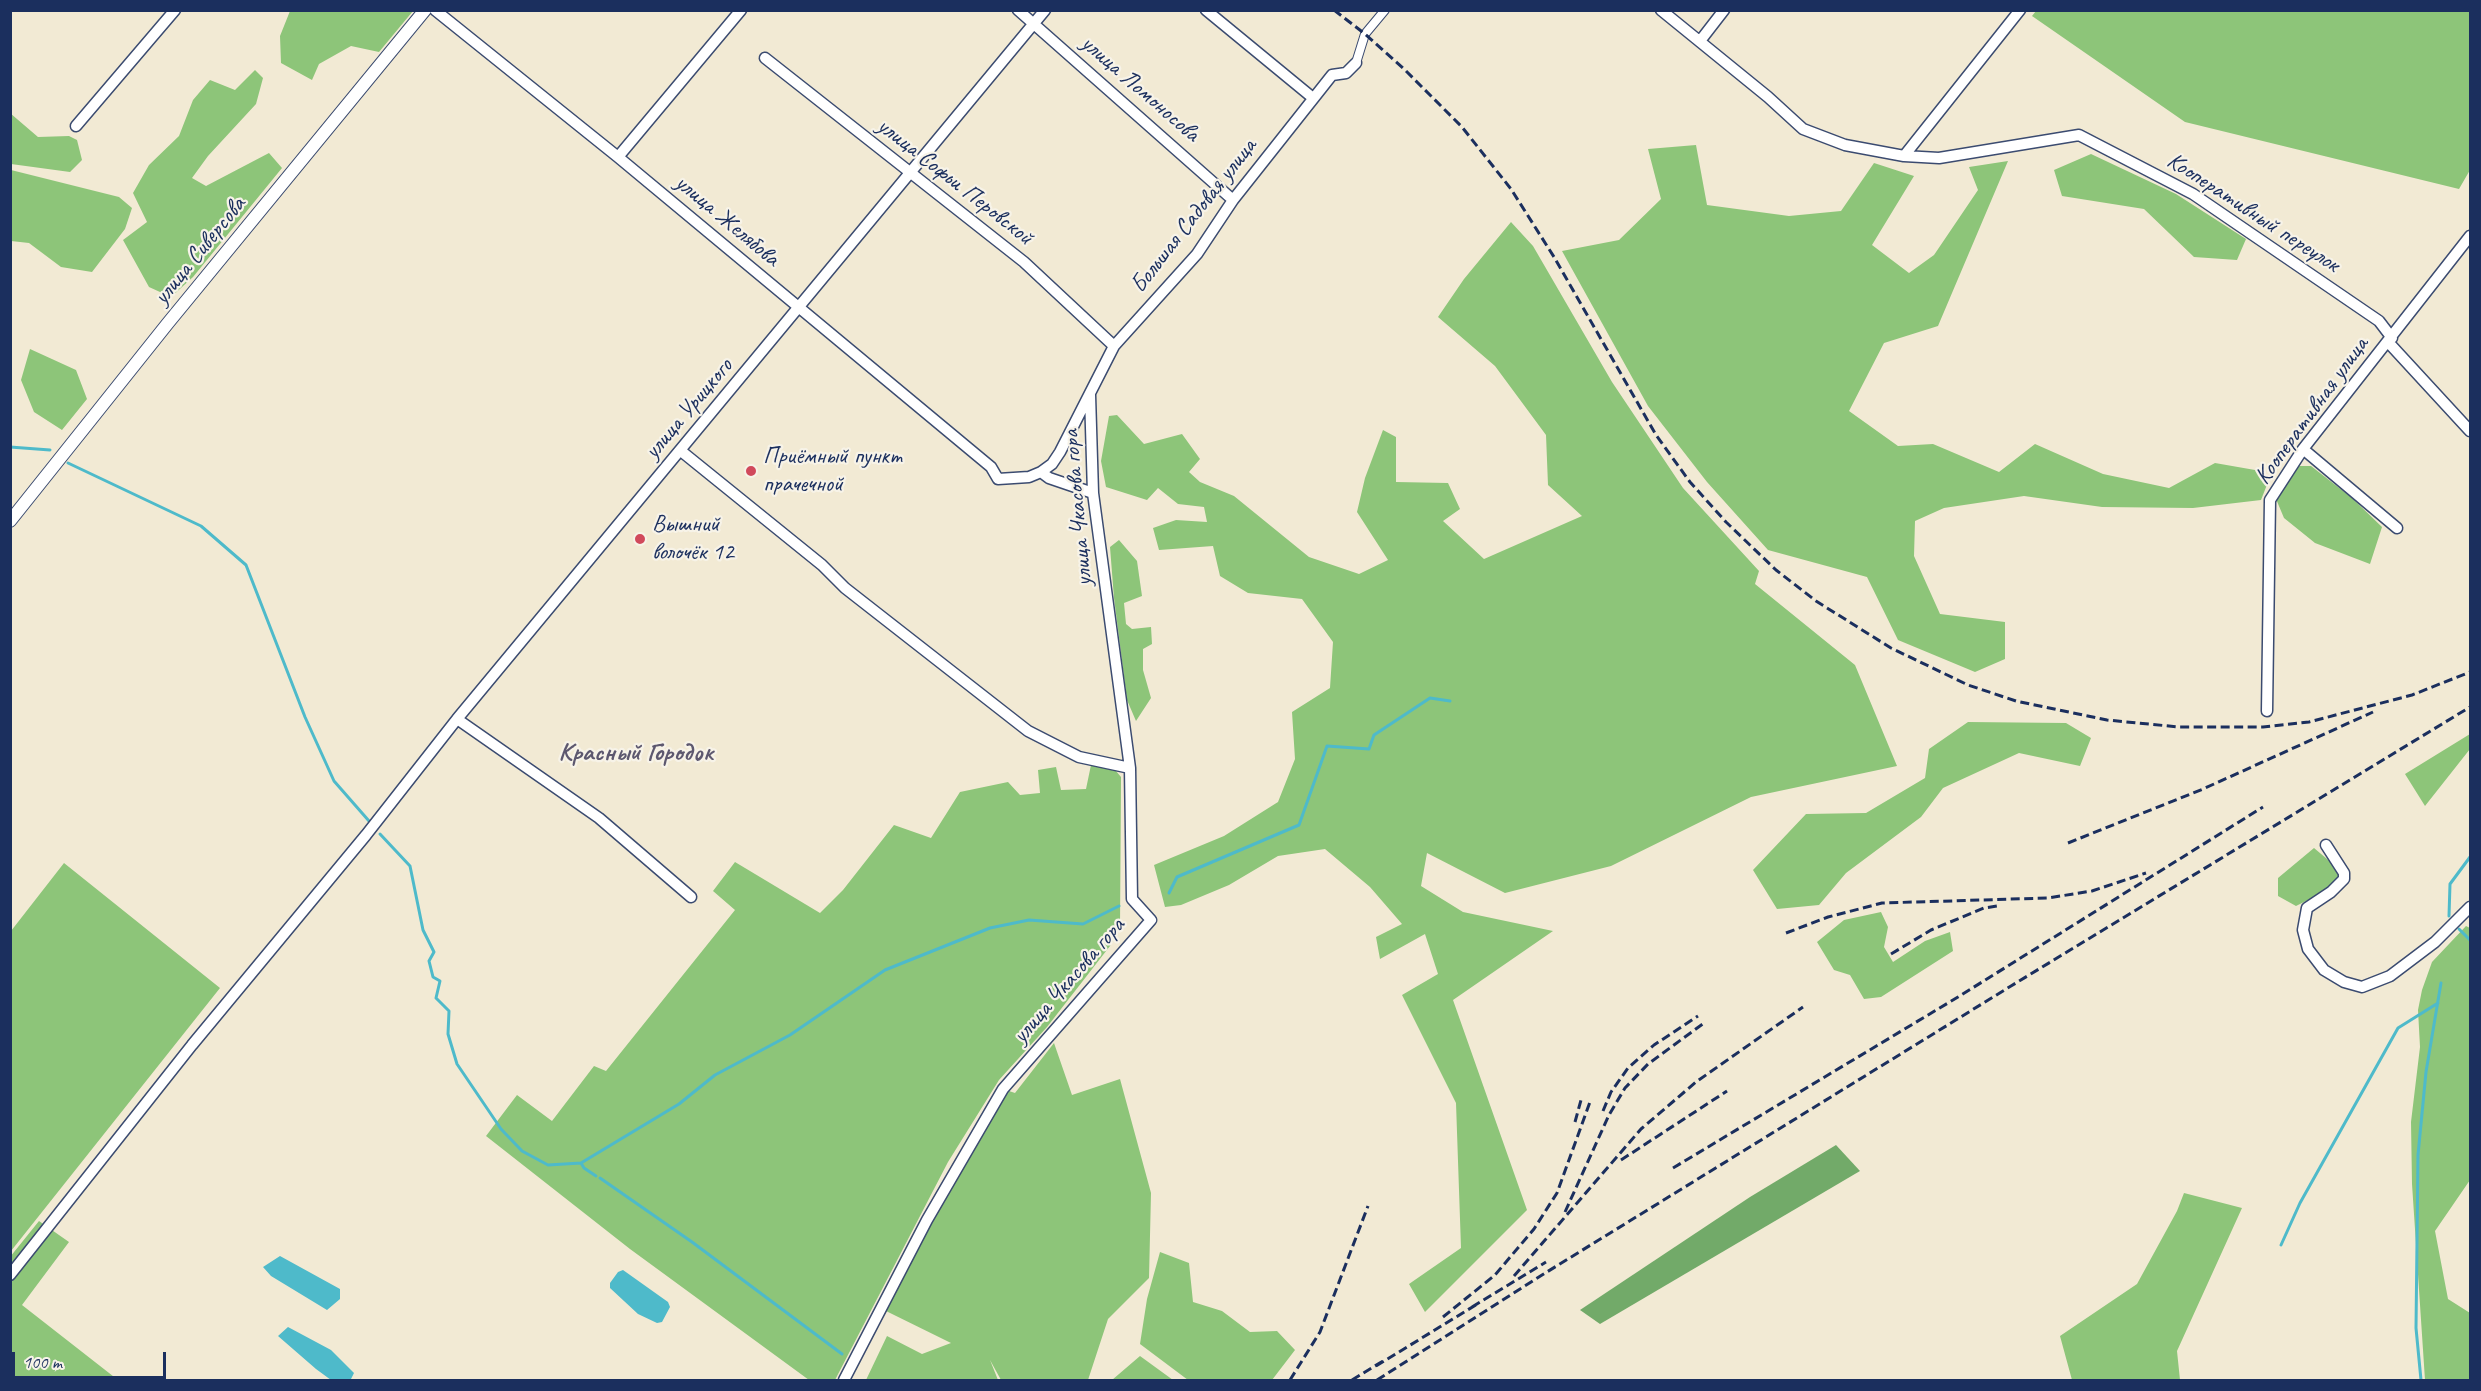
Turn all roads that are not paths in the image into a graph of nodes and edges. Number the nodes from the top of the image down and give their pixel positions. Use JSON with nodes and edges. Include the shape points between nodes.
{"nodes":[{"id":1,"x":174,"y":10,"type":"edge"},
{"id":2,"x":425,"y":10,"type":"edge"},
{"id":3,"x":435,"y":10,"type":"edge"},
{"id":4,"x":741,"y":10,"type":"edge"},
{"id":5,"x":1018,"y":10,"type":"edge"},
{"id":6,"x":1045,"y":10,"type":"edge"},
{"id":7,"x":1206,"y":10,"type":"edge"},
{"id":8,"x":1385,"y":10,"type":"edge"},
{"id":9,"x":1661,"y":10,"type":"edge"},
{"id":10,"x":1724,"y":10,"type":"edge"},
{"id":11,"x":2020,"y":10,"type":"edge"},
{"id":12,"x":1034,"y":24,"type":"junction"},
{"id":13,"x":1700,"y":41,"type":"junction"},
{"id":14,"x":765,"y":58,"type":"dead end"},
{"id":15,"x":1356,"y":63,"type":"joint"},
{"id":16,"x":1313,"y":98,"type":"junction"},
{"id":17,"x":76,"y":126,"type":"dead end"},
{"id":18,"x":1904,"y":156,"type":"junction"},
{"id":19,"x":618,"y":158,"type":"junction"},
{"id":20,"x":909,"y":174,"type":"junction"},
{"id":21,"x":1233,"y":200,"type":"junction"},
{"id":22,"x":2470,"y":237,"type":"edge"},
{"id":23,"x":799,"y":308,"type":"junction"},
{"id":24,"x":2390,"y":340,"type":"junction"},
{"id":25,"x":1114,"y":346,"type":"junction"},
{"id":26,"x":1090,"y":392,"type":"junction"},
{"id":27,"x":2470,"y":431,"type":"edge"},
{"id":28,"x":2303,"y":449,"type":"junction"},
{"id":29,"x":681,"y":451,"type":"junction"},
{"id":30,"x":1041,"y":472,"type":"junction"},
{"id":31,"x":1093,"y":493,"type":"junction"},
{"id":32,"x":10,"y":521,"type":"edge"},
{"id":33,"x":2397,"y":528,"type":"dead end"},
{"id":34,"x":2267,"y":711,"type":"dead end"},
{"id":35,"x":457,"y":719,"type":"junction"},
{"id":36,"x":1130,"y":768,"type":"junction"},
{"id":37,"x":2326,"y":845,"type":"dead end"},
{"id":38,"x":691,"y":897,"type":"dead end"},
{"id":39,"x":2470,"y":907,"type":"edge"},
{"id":40,"x":10,"y":1275,"type":"edge"},
{"id":41,"x":844,"y":1380,"type":"edge"}],
"edges":[{"from":1,"to":17,"type":"street"},
{"from":2,"to":32,"type":"street","name":"улица Сиверсова"},
{"from":3,"to":19,"type":"street","name":"улица Желябова"},
{"from":4,"to":19,"type":"street"},
{"from":5,"to":12,"type":"street","name":"улица Ломоносова"},
{"from":6,"to":12,"type":"street","name":"улица Урицкого"},
{"from":7,"to":16,"type":"street"},
{"from":8,"to":15,"type":"street","name":"Большая Садовая улица","via":[[1365,34]]},
{"from":9,"to":13,"type":"street","name":"Кооперативный переулок"},
{"from":10,"to":13,"type":"street"},
{"from":11,"to":18,"type":"street"},
{"from":12,"to":20,"type":"street","name":"улица Урицкого"},
{"from":12,"to":21,"type":"street","name":"улица Ломоносова"},
{"from":13,"to":18,"type":"street","name":"Кооперативный переулок","via":[[1803,129],[1845,145]]},
{"from":14,"to":20,"type":"street","name":"улица Софьи Перовской"},
{"from":15,"to":16,"type":"street","name":"Большая Садовая улица","via":[[1346,73],[1332,75]]},
{"from":16,"to":21,"type":"street","name":"Большая Садовая улица"},
{"from":18,"to":24,"type":"street","name":"Кооперативный переулок","via":[[1938,158],[2079,135],[2193,194],[2379,321]]},
{"from":19,"to":23,"type":"street","name":"улица Желябова"},
{"from":20,"to":23,"type":"street","name":"улица Урицкого"},
{"from":20,"to":25,"type":"street","name":"улица Софьи Перовской","via":[[1024,262]]},
{"from":21,"to":25,"type":"street","name":"Большая Садовая улица","via":[[1197,254]]},
{"from":22,"to":24,"type":"street","name":"Кооперативная улица"},
{"from":23,"to":29,"type":"street","name":"улица Урицкого"},
{"from":23,"to":30,"type":"street","name":"улица Желябова","via":[[991,467],[998,479],[1013,480]]},
{"from":24,"to":27,"type":"street","name":"Кооперативный переулок"},
{"from":24,"to":28,"type":"street","name":"Кооперативная улица"},
{"from":25,"to":26,"type":"street","name":"Большая Садовая улица"},
{"from":26,"to":30,"type":"street","name":"Большая Садовая улица","via":[[1060,452]]},
{"from":26,"to":31,"type":"street","name":"улица Чкасова гора"},
{"from":28,"to":33,"type":"street"},
{"from":28,"to":34,"type":"street","name":"Кооперативная улица","via":[[2270,500]]},
{"from":29,"to":35,"type":"street","name":"улица Урицкого"},
{"from":29,"to":36,"type":"street","via":[[845,588],[1028,731],[1079,757]]},
{"from":30,"to":31,"type":"street"},
{"from":31,"to":36,"type":"street","name":"улица Чкасова гора"},
{"from":35,"to":38,"type":"street","via":[[599,818]]},
{"from":35,"to":40,"type":"street","name":"улица Урицкого"},
{"from":36,"to":41,"type":"street","name":"улица Чкасова гора","via":[[1132,899],[1151,920],[1003,1089],[927,1220]]},
{"from":37,"to":39,"type":"street","via":[[2344,879],[2307,908],[2303,930],[2308,949],[2324,970],[2344,982],[2362,987],[2390,976],[2435,942]]}]}
